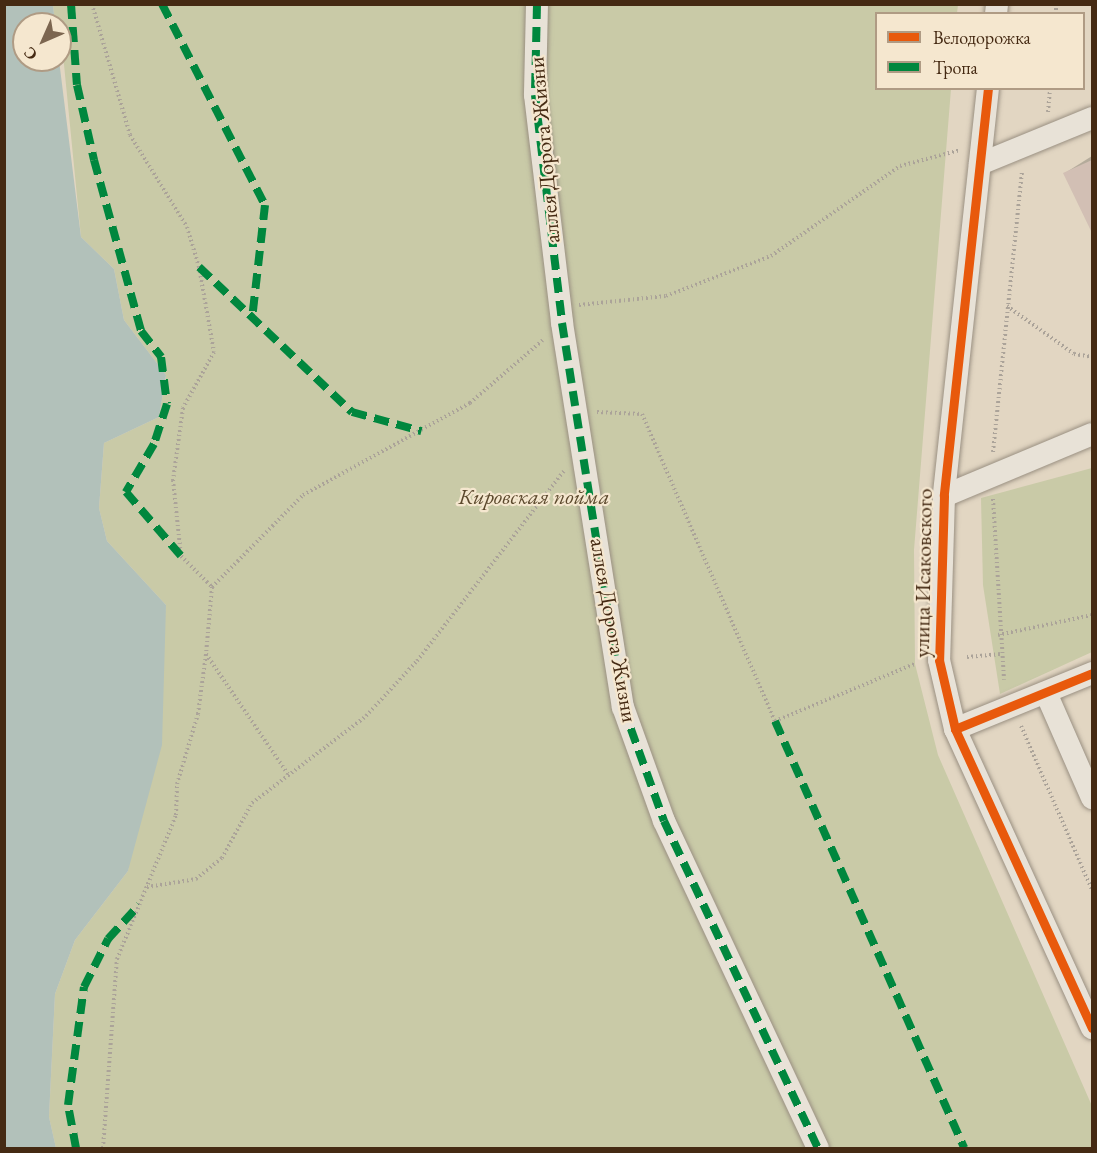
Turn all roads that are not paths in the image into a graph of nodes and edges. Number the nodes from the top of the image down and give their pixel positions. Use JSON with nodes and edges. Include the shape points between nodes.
{"nodes":[{"id":1,"x":537,"y":4,"type":"edge"},
{"id":2,"x":988,"y":90,"type":"edge"},
{"id":3,"x":1092,"y":118,"type":"edge"},
{"id":4,"x":980,"y":164,"type":"junction"},
{"id":5,"x":1092,"y":434,"type":"edge"},
{"id":6,"x":944,"y":496,"type":"junction"},
{"id":7,"x":1092,"y":673,"type":"edge"},
{"id":8,"x":1046,"y":693,"type":"junction"},
{"id":9,"x":955,"y":729,"type":"junction"},
{"id":10,"x":1092,"y":798,"type":"edge"},
{"id":11,"x":1092,"y":1028,"type":"edge"},
{"id":12,"x":818,"y":1149,"type":"edge"}],
"edges":[{"from":1,"to":12,"type":"street","name":"аллея Дорога Жизни","via":[[535,94],[561,315],[623,707],[664,821]]},
{"from":2,"to":4,"type":"street","name":"улица Исаковского"},
{"from":3,"to":4,"type":"street"},
{"from":4,"to":6,"type":"street","name":"улица Исаковского"},
{"from":5,"to":6,"type":"street"},
{"from":6,"to":9,"type":"street","name":"улица Исаковского","via":[[939,660]]},
{"from":7,"to":8,"type":"street"},
{"from":8,"to":9,"type":"street"},
{"from":8,"to":10,"type":"street"},
{"from":9,"to":11,"type":"street","name":"улица Исаковского"}]}
